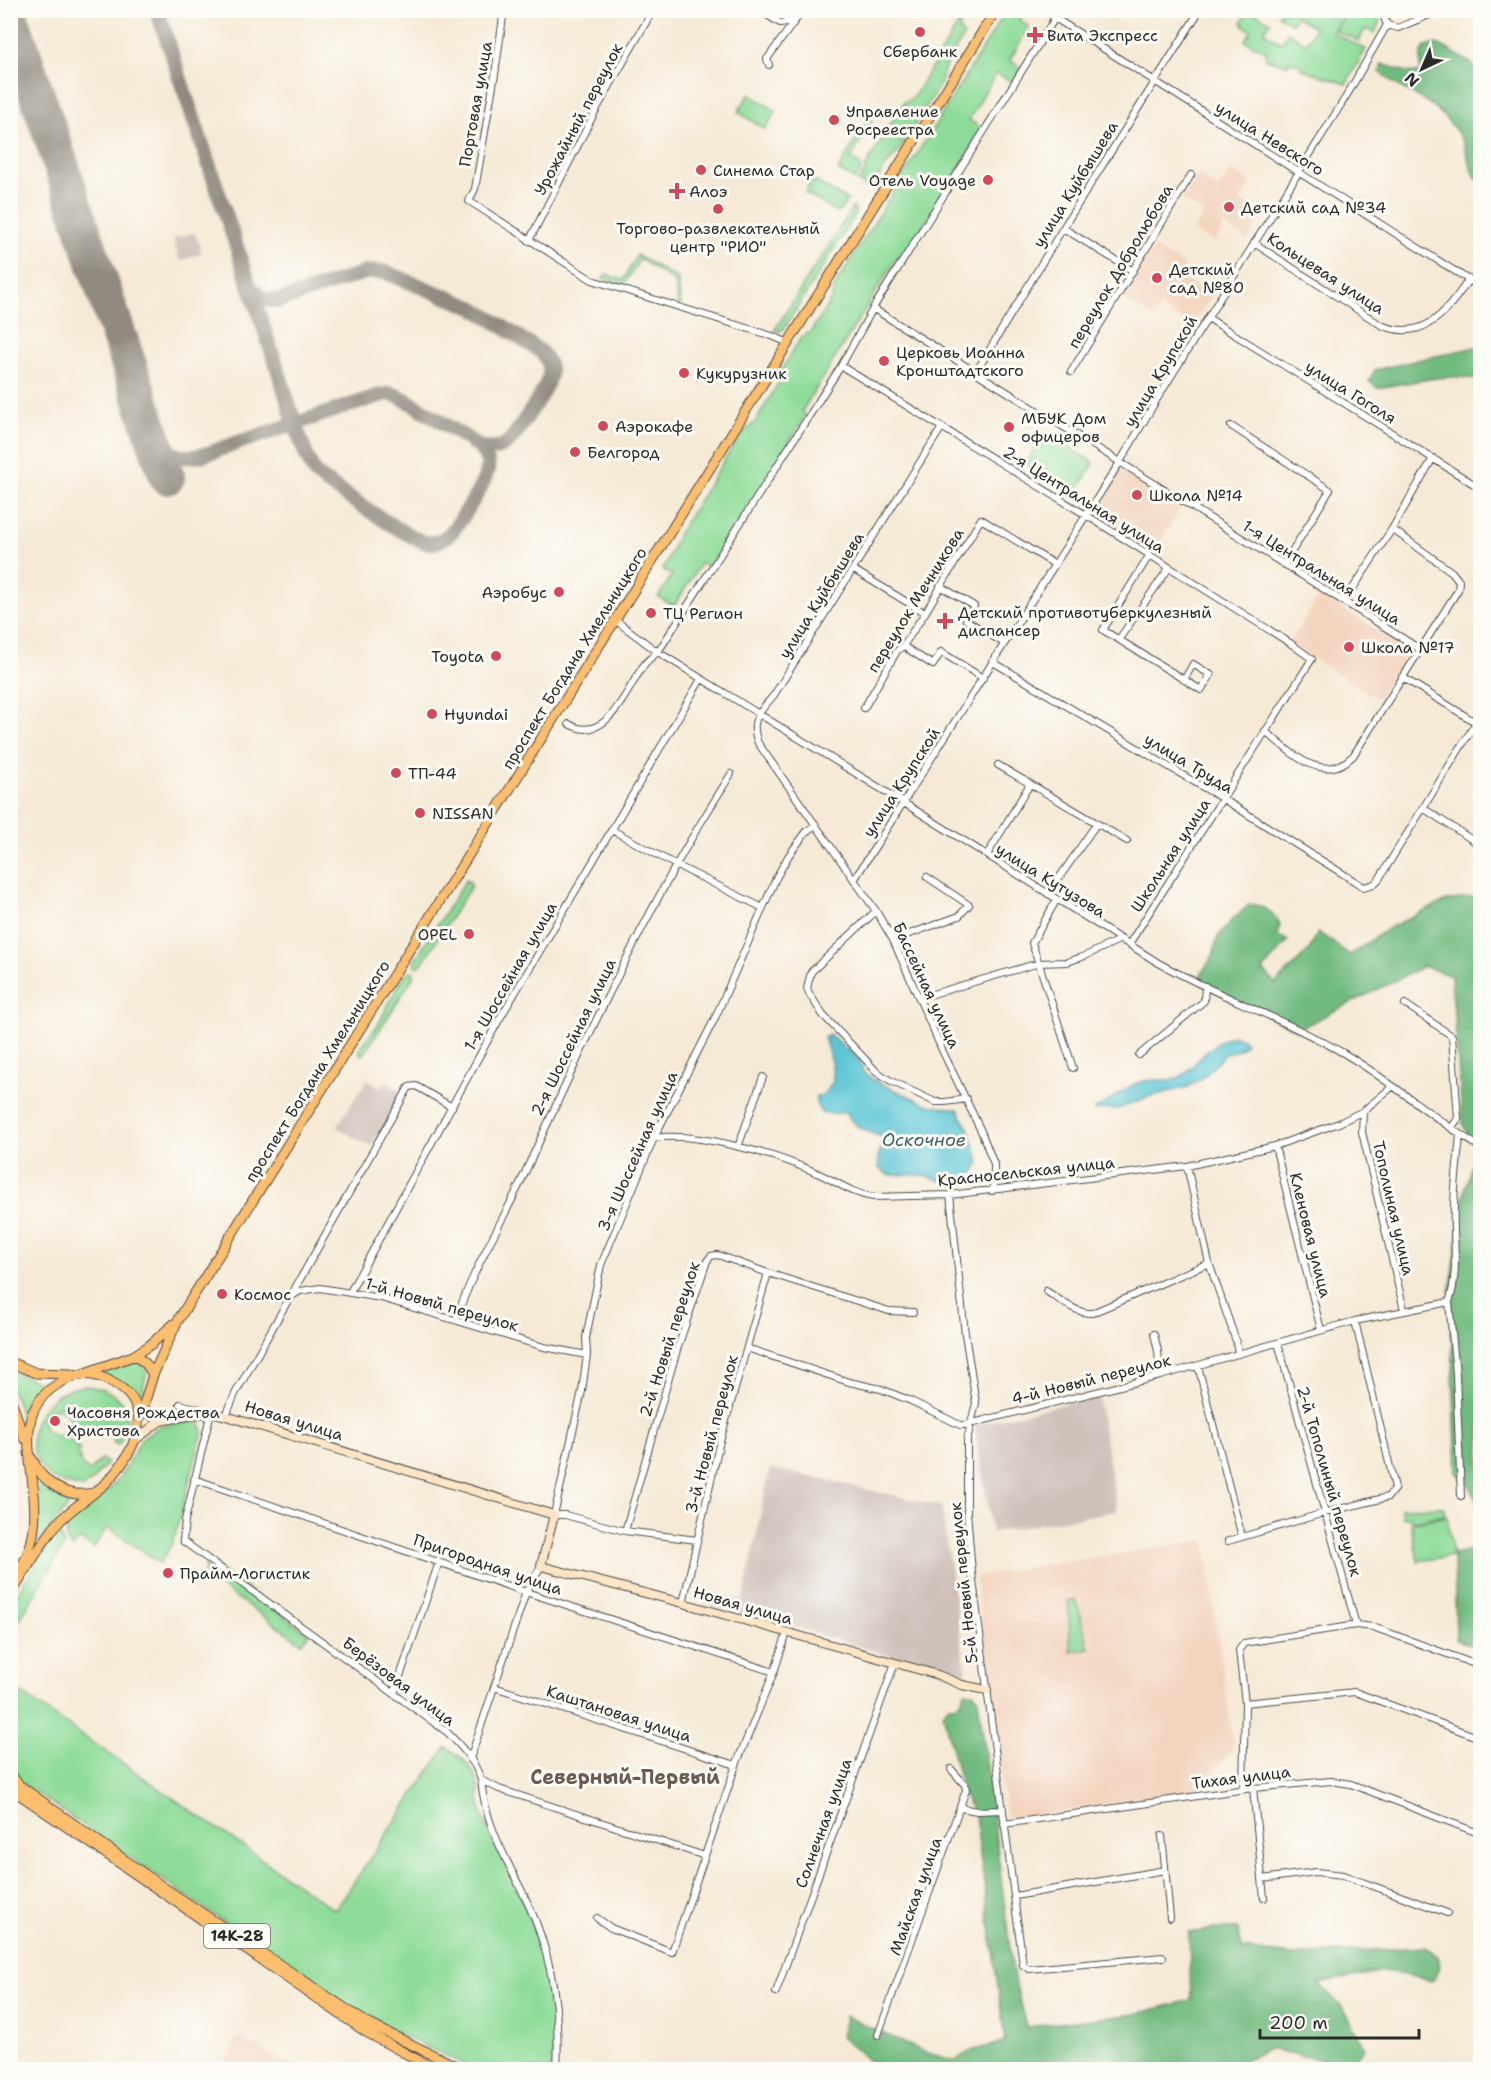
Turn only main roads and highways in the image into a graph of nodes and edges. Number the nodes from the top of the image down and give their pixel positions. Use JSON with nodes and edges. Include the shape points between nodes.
{"nodes":[{"id":1,"x":996,"y":10,"type":"edge"},
{"id":2,"x":177,"y":1322,"type":"junction"},
{"id":3,"x":133,"y":1356,"type":"junction"},
{"id":4,"x":10,"y":1362,"type":"edge"},
{"id":5,"x":83,"y":1373,"type":"junction"},
{"id":6,"x":153,"y":1375,"type":"junction"},
{"id":7,"x":10,"y":1397,"type":"edge"},
{"id":8,"x":140,"y":1417,"type":"junction"},
{"id":9,"x":27,"y":1449,"type":"junction"},
{"id":10,"x":94,"y":1493,"type":"junction"},
{"id":11,"x":10,"y":1585,"type":"edge"},
{"id":12,"x":10,"y":1596,"type":"edge"},
{"id":13,"x":10,"y":1774,"type":"edge"},
{"id":14,"x":10,"y":1780,"type":"edge"},
{"id":15,"x":15,"y":1787,"type":"edge"},
{"id":16,"x":436,"y":2070,"type":"edge"},
{"id":17,"x":464,"y":2070,"type":"edge"}],
"edges":[{"from":1,"to":2,"type":"main road","name":"проспект Богдана Хмельницкого"},
{"from":2,"to":3,"type":"main road","name":"проспект Богдана Хмельницкого"},
{"from":2,"to":6,"type":"main road","name":"проспект Богдана Хмельницкого"},
{"from":3,"to":5,"type":"main road","name":"проспект Богдана Хмельницкого"},
{"from":3,"to":6,"type":"main road","via":[[149,1366]]},
{"from":4,"to":5,"type":"main road","via":[[36,1373]]},
{"from":5,"to":8,"type":"main road","via":[[124,1390]]},
{"from":5,"to":9,"type":"main road","via":[[56,1384],[38,1400],[27,1424]]},
{"from":6,"to":8,"type":"main road","name":"проспект Богдана Хмельницкого"},
{"from":7,"to":9,"type":"main road"},
{"from":8,"to":10,"type":"main road","via":[[134,1441],[117,1470]]},
{"from":9,"to":10,"type":"main road","via":[[37,1468],[55,1487],[72,1494]]},
{"from":9,"to":11,"type":"main road","via":[[34,1527],[29,1554]]},
{"from":10,"to":12,"type":"main road","via":[[59,1522]]},
{"from":13,"to":15,"type":"main road"},
{"from":14,"to":15,"type":"main road"},
{"from":15,"to":16,"type":"main road","number":"14К-28","via":[[366,2032]]},
{"from":15,"to":17,"type":"main road","number":"14К-28","via":[[367,2023]]}]}
